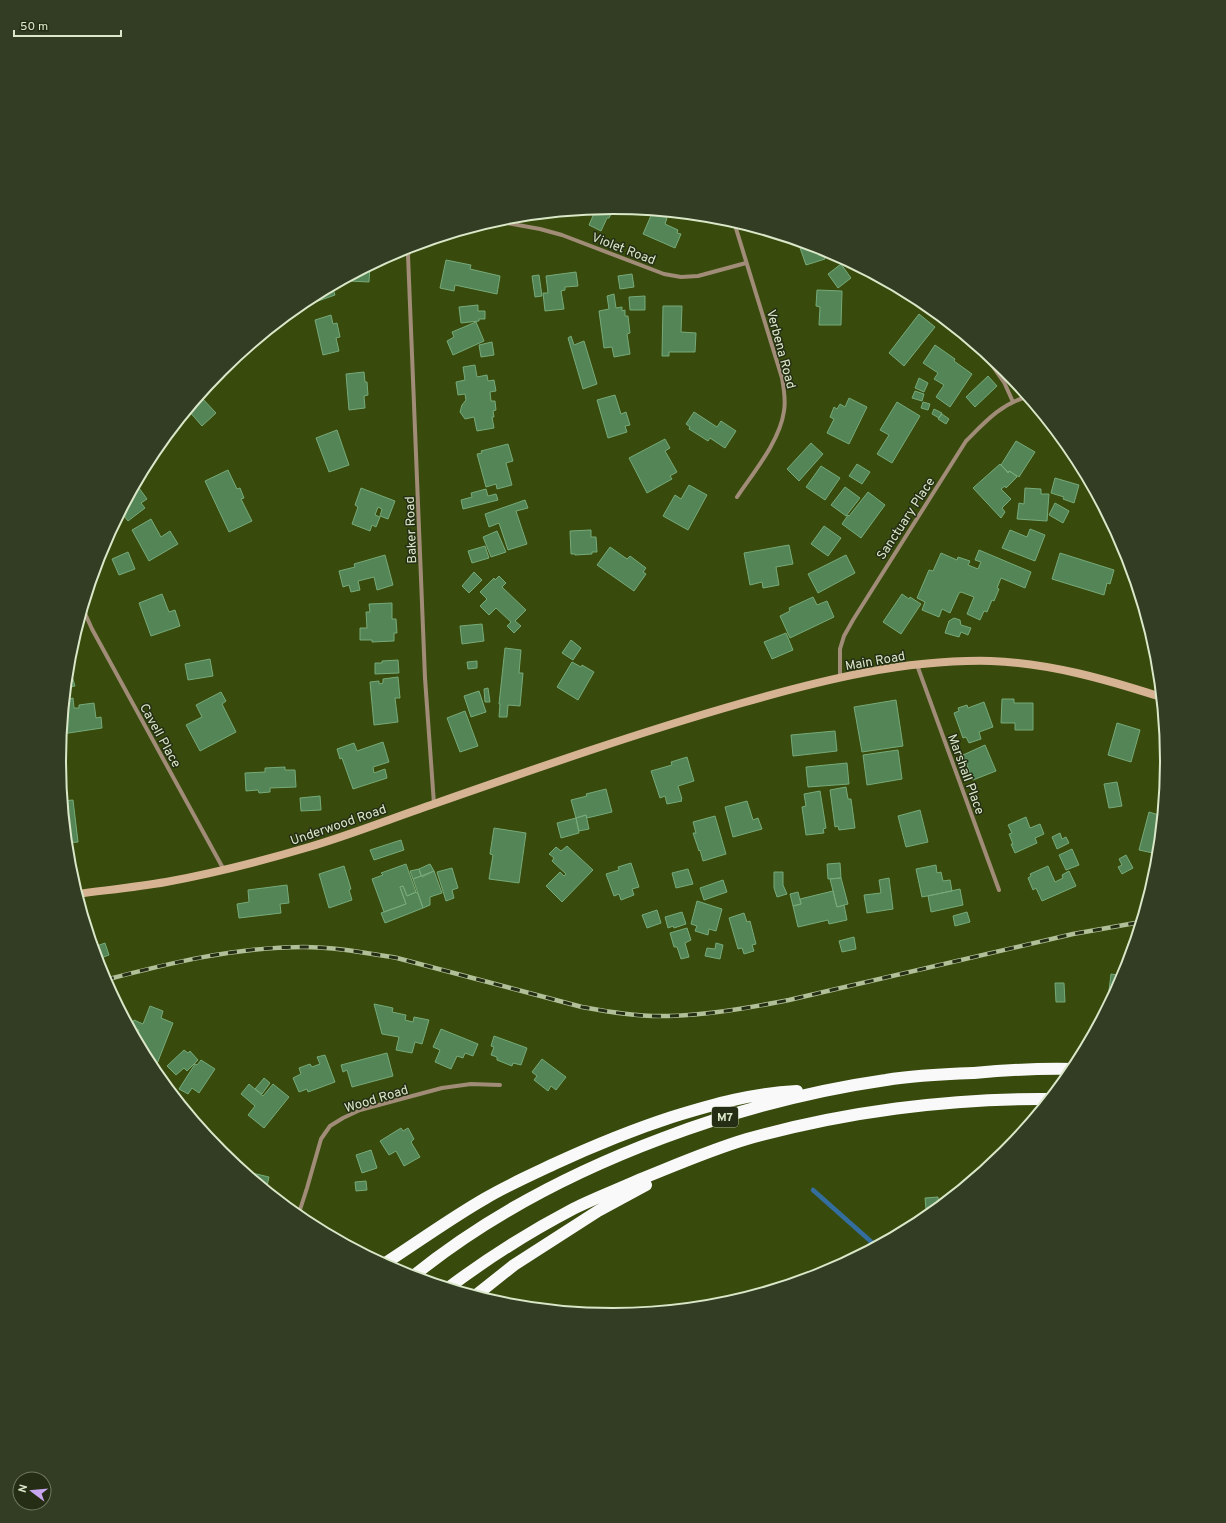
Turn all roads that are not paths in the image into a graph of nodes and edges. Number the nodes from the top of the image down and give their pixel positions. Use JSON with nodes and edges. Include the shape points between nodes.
{"nodes":[{"id":1,"x":512,"y":224,"type":"edge"},
{"id":2,"x":736,"y":229,"type":"edge"},
{"id":3,"x":408,"y":254,"type":"edge"},
{"id":4,"x":746,"y":263,"type":"junction"},
{"id":5,"x":997,"y":372,"type":"edge"},
{"id":6,"x":1022,"y":399,"type":"edge"},
{"id":7,"x":1013,"y":402,"type":"junction"},
{"id":8,"x":737,"y":497,"type":"dead end"},
{"id":9,"x":86,"y":616,"type":"edge"},
{"id":10,"x":917,"y":665,"type":"junction"},
{"id":11,"x":840,"y":678,"type":"junction"},
{"id":12,"x":1156,"y":695,"type":"edge"},
{"id":13,"x":600,"y":748,"type":"joint"},
{"id":14,"x":434,"y":804,"type":"junction"},
{"id":15,"x":224,"y":870,"type":"junction"},
{"id":16,"x":999,"y":890,"type":"dead end"},
{"id":17,"x":83,"y":893,"type":"edge"},
{"id":18,"x":1065,"y":1069,"type":"edge"},
{"id":19,"x":500,"y":1086,"type":"dead end"},
{"id":20,"x":826,"y":1090,"type":"junction"},
{"id":21,"x":1043,"y":1099,"type":"edge"},
{"id":22,"x":700,"y":1155,"type":"junction"},
{"id":23,"x":300,"y":1210,"type":"edge"},
{"id":24,"x":389,"y":1260,"type":"edge"},
{"id":25,"x":418,"y":1272,"type":"edge"},
{"id":26,"x":453,"y":1284,"type":"edge"},
{"id":27,"x":480,"y":1292,"type":"edge"}],
"edges":[{"from":1,"to":4,"type":"street","name":"Violet Road","via":[[562,235],[664,274],[681,277],[698,276]]},
{"from":2,"to":4,"type":"street","name":"Verbena Road"},
{"from":3,"to":14,"type":"street","name":"Baker Road","via":[[425,678]]},
{"from":4,"to":8,"type":"street","name":"Verbena Road","via":[[782,378],[785,396],[780,426],[772,444]]},
{"from":5,"to":7,"type":"street"},
{"from":6,"to":7,"type":"street","name":"Sanctuary Place"},
{"from":7,"to":11,"type":"street","name":"Sanctuary Place","via":[[983,424],[966,441],[853,620],[840,649]]},
{"from":9,"to":15,"type":"street","name":"Cavell Place"},
{"from":10,"to":11,"type":"main road","name":"Main Road"},
{"from":10,"to":12,"type":"main road","name":"Main Road","via":[[990,661],[1028,664],[1096,677]]},
{"from":10,"to":16,"type":"street","name":"Marshall Place"},
{"from":11,"to":13,"type":"main road","name":"Main Road","via":[[673,723]]},
{"from":13,"to":14,"type":"main road","name":"Underwood Road"},
{"from":14,"to":15,"type":"main road","name":"Underwood Road","via":[[311,847]]},
{"from":15,"to":17,"type":"main road","name":"Underwood Road","via":[[167,882]]},
{"from":18,"to":20,"type":"highway","number":"M7","via":[[1038,1068],[932,1075],[888,1079]]},
{"from":19,"to":23,"type":"street","name":"Wood Road","via":[[471,1084],[442,1088],[360,1110],[330,1126],[321,1139]]},
{"from":20,"to":24,"type":"highway","via":[[780,1092],[728,1100],[624,1133],[521,1179],[486,1198]]},
{"from":20,"to":25,"type":"highway","number":"M7","via":[[796,1096],[690,1128],[618,1155],[544,1189],[485,1223]]},
{"from":21,"to":22,"type":"highway","number":"M7","via":[[947,1104],[866,1112],[792,1128]]},
{"from":22,"to":26,"type":"highway","number":"M7","via":[[574,1209],[487,1259]]},
{"from":22,"to":27,"type":"highway","via":[[598,1211],[514,1265]]}]}
